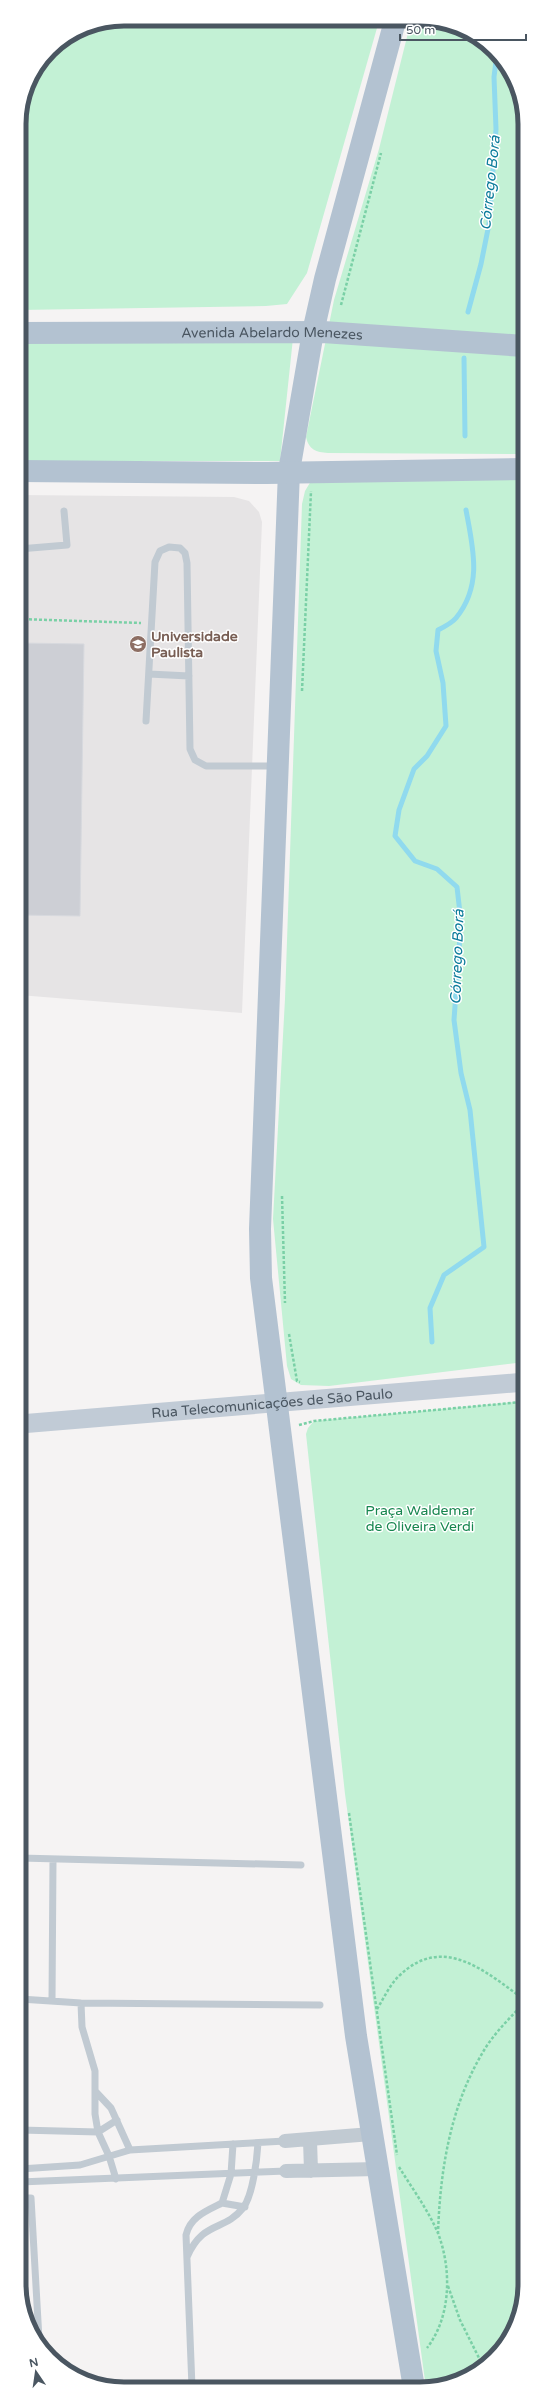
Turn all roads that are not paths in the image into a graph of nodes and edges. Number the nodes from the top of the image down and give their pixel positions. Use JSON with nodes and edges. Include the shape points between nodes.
{"nodes":[{"id":1,"x":394,"y":26,"type":"edge"},
{"id":2,"x":313,"y":332,"type":"junction"},
{"id":3,"x":26,"y":333,"type":"edge"},
{"id":4,"x":518,"y":346,"type":"edge"},
{"id":5,"x":518,"y":469,"type":"edge"},
{"id":6,"x":26,"y":471,"type":"edge"},
{"id":7,"x":289,"y":471,"type":"junction"},
{"id":8,"x":64,"y":511,"type":"dead end"},
{"id":9,"x":26,"y":548,"type":"edge"},
{"id":10,"x":149,"y":674,"type":"junction"},
{"id":11,"x":189,"y":676,"type":"junction"},
{"id":12,"x":146,"y":721,"type":"dead end"},
{"id":13,"x":280,"y":766,"type":"junction"},
{"id":14,"x":518,"y":1383,"type":"edge"},
{"id":15,"x":278,"y":1404,"type":"junction"},
{"id":16,"x":26,"y":1424,"type":"edge"},
{"id":17,"x":26,"y":1858,"type":"edge"},
{"id":18,"x":52,"y":1860,"type":"junction"},
{"id":19,"x":301,"y":1865,"type":"dead end"},
{"id":20,"x":26,"y":1999,"type":"edge"},
{"id":21,"x":52,"y":2001,"type":"junction"},
{"id":22,"x":81,"y":2003,"type":"junction"},
{"id":23,"x":320,"y":2005,"type":"dead end"},
{"id":24,"x":96,"y":2092,"type":"junction"},
{"id":25,"x":117,"y":2120,"type":"junction"},
{"id":26,"x":26,"y":2130,"type":"edge"},
{"id":27,"x":98,"y":2132,"type":"junction"},
{"id":28,"x":371,"y":2134,"type":"junction"},
{"id":29,"x":310,"y":2140,"type":"junction"},
{"id":30,"x":285,"y":2141,"type":"joint"},
{"id":31,"x":258,"y":2143,"type":"junction"},
{"id":32,"x":233,"y":2144,"type":"junction"},
{"id":33,"x":130,"y":2150,"type":"junction"},
{"id":34,"x":109,"y":2156,"type":"junction"},
{"id":35,"x":388,"y":2168,"type":"junction"},
{"id":36,"x":26,"y":2170,"type":"edge"},
{"id":37,"x":286,"y":2171,"type":"joint"},
{"id":38,"x":312,"y":2171,"type":"junction"},
{"id":39,"x":256,"y":2172,"type":"junction"},
{"id":40,"x":230,"y":2174,"type":"junction"},
{"id":41,"x":116,"y":2178,"type":"junction"},
{"id":42,"x":26,"y":2182,"type":"edge"},
{"id":43,"x":26,"y":2198,"type":"edge"},
{"id":44,"x":222,"y":2203,"type":"junction"},
{"id":45,"x":245,"y":2207,"type":"junction"},
{"id":46,"x":186,"y":2261,"type":"junction"},
{"id":47,"x":39,"y":2331,"type":"edge"},
{"id":48,"x":192,"y":2382,"type":"edge"},
{"id":49,"x":413,"y":2382,"type":"edge"}],
"edges":[{"from":1,"to":2,"type":"main road"},
{"from":2,"to":3,"type":"main road","name":"Avenida Abelardo Menezes"},
{"from":2,"to":4,"type":"main road","name":"Avenida Abelardo Menezes"},
{"from":2,"to":7,"type":"main road"},
{"from":5,"to":7,"type":"main road"},
{"from":6,"to":7,"type":"main road"},
{"from":7,"to":13,"type":"main road"},
{"from":8,"to":9,"type":"lane","via":[[67,545]]},
{"from":10,"to":11,"type":"lane"},
{"from":10,"to":11,"type":"lane","via":[[155,562],[160,551],[169,547],[180,548],[185,553],[187,563]]},
{"from":10,"to":12,"type":"lane"},
{"from":11,"to":13,"type":"lane","via":[[190,749],[195,760],[206,766]]},
{"from":13,"to":15,"type":"main road","via":[[260,1228],[261,1278]]},
{"from":14,"to":15,"type":"street","name":"Rua Telecomunicações de São Paulo"},
{"from":15,"to":16,"type":"street","name":"Rua Telecomunicações de São Paulo"},
{"from":15,"to":28,"type":"main road","via":[[356,2036]]},
{"from":17,"to":18,"type":"lane"},
{"from":18,"to":19,"type":"lane"},
{"from":18,"to":21,"type":"lane"},
{"from":20,"to":21,"type":"lane"},
{"from":21,"to":22,"type":"lane"},
{"from":22,"to":23,"type":"lane"},
{"from":22,"to":24,"type":"lane","via":[[82,2027],[93,2059]]},
{"from":24,"to":25,"type":"lane","via":[[111,2108]]},
{"from":24,"to":27,"type":"lane","via":[[95,2114]]},
{"from":25,"to":27,"type":"lane"},
{"from":25,"to":33,"type":"lane"},
{"from":26,"to":27,"type":"lane"},
{"from":27,"to":34,"type":"lane"},
{"from":28,"to":29,"type":"street"},
{"from":28,"to":35,"type":"main road"},
{"from":29,"to":30,"type":"street"},
{"from":29,"to":38,"type":"street"},
{"from":30,"to":31,"type":"lane"},
{"from":31,"to":32,"type":"lane"},
{"from":31,"to":39,"type":"lane"},
{"from":32,"to":33,"type":"lane"},
{"from":32,"to":40,"type":"lane"},
{"from":33,"to":34,"type":"lane"},
{"from":34,"to":36,"type":"lane","via":[[80,2165]]},
{"from":34,"to":41,"type":"lane"},
{"from":35,"to":38,"type":"street"},
{"from":35,"to":49,"type":"main road"},
{"from":37,"to":38,"type":"street"},
{"from":37,"to":39,"type":"lane"},
{"from":39,"to":40,"type":"lane"},
{"from":39,"to":45,"type":"lane"},
{"from":40,"to":41,"type":"lane"},
{"from":40,"to":44,"type":"lane"},
{"from":41,"to":42,"type":"lane"},
{"from":43,"to":47,"type":"lane","via":[[31,2198]]},
{"from":44,"to":45,"type":"lane"},
{"from":44,"to":46,"type":"lane","via":[[194,2218],[188,2225]]},
{"from":45,"to":46,"type":"lane","via":[[235,2216],[202,2234],[194,2242]]},
{"from":46,"to":48,"type":"lane"}]}
